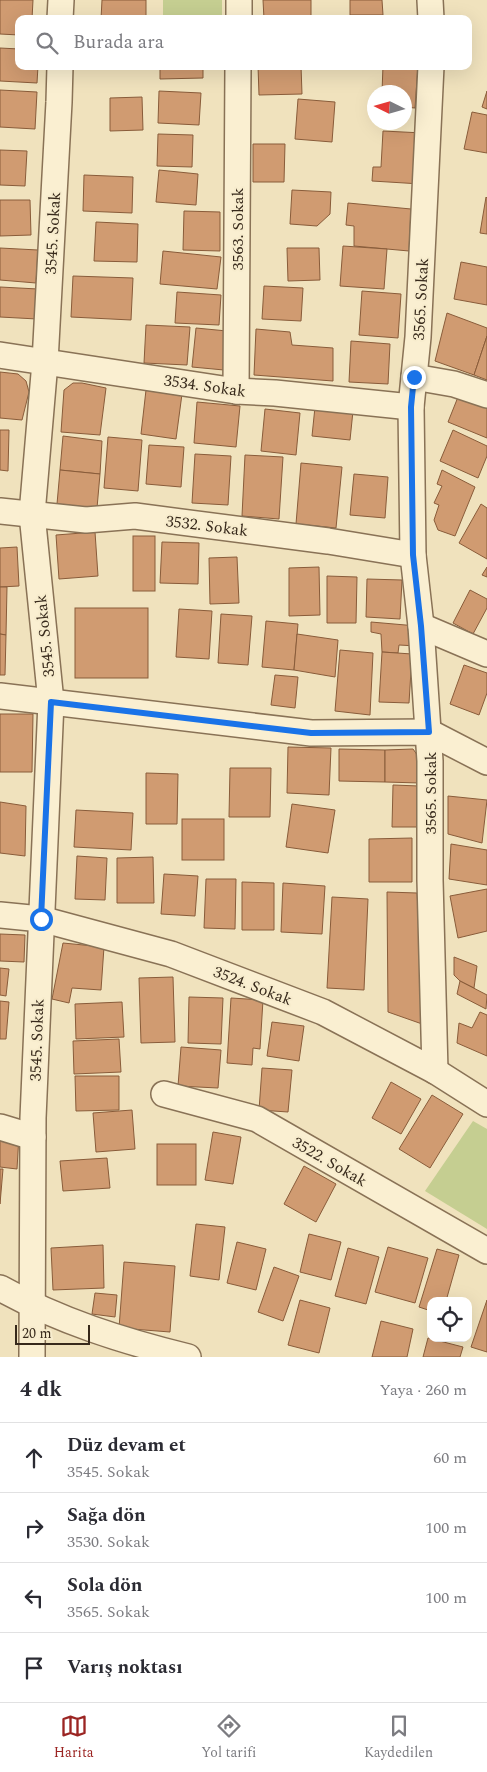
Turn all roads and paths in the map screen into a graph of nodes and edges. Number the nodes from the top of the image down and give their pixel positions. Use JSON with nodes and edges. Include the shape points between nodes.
{"nodes":[{"id":1,"x":61,"y":0,"type":"edge"},
{"id":2,"x":239,"y":0,"type":"edge"},
{"id":3,"x":430,"y":0,"type":"edge"},
{"id":4,"x":60,"y":15,"type":"edge"},
{"id":5,"x":239,"y":15,"type":"edge"},
{"id":6,"x":431,"y":15,"type":"edge"},
{"id":7,"x":60,"y":70,"type":"edge"},
{"id":8,"x":238,"y":70,"type":"edge"},
{"id":9,"x":431,"y":70,"type":"edge"},
{"id":10,"x":0,"y":356,"type":"edge"},
{"id":11,"x":45,"y":362,"type":"junction"},
{"id":12,"x":414,"y":377,"type":"junction"},
{"id":13,"x":236,"y":391,"type":"junction"},
{"id":14,"x":487,"y":395,"type":"edge"},
{"id":15,"x":411,"y":407,"type":"junction"},
{"id":16,"x":0,"y":511,"type":"edge"},
{"id":17,"x":32,"y":514,"type":"junction"},
{"id":18,"x":413,"y":555,"type":"junction"},
{"id":19,"x":421,"y":626,"type":"junction"},
{"id":20,"x":487,"y":654,"type":"edge"},
{"id":21,"x":0,"y":696,"type":"edge"},
{"id":22,"x":51,"y":702,"type":"junction"},
{"id":23,"x":429,"y":732,"type":"junction"},
{"id":24,"x":487,"y":762,"type":"edge"},
{"id":25,"x":0,"y":915,"type":"edge"},
{"id":26,"x":41,"y":919,"type":"junction"},
{"id":27,"x":435,"y":1071,"type":"junction"},
{"id":28,"x":164,"y":1094,"type":"dead end"},
{"id":29,"x":487,"y":1104,"type":"edge"},
{"id":30,"x":0,"y":1127,"type":"edge"},
{"id":31,"x":33,"y":1137,"type":"junction"},
{"id":32,"x":487,"y":1250,"type":"edge"},
{"id":33,"x":0,"y":1288,"type":"edge"},
{"id":34,"x":33,"y":1306,"type":"junction"},
{"id":35,"x":32,"y":1357,"type":"edge"},
{"id":36,"x":188,"y":1357,"type":"edge"}],
"edges":[{"from":1,"to":4,"type":"street"},
{"from":2,"to":5,"type":"street"},
{"from":3,"to":6,"type":"street"},
{"from":7,"to":11,"type":"street","name":"3545. Sokak"},
{"from":8,"to":13,"type":"street","name":"3563. Sokak"},
{"from":9,"to":12,"type":"street","name":"3565. Sokak"},
{"from":10,"to":11,"type":"street","name":"3534. Sokak"},
{"from":11,"to":13,"type":"street","name":"3534. Sokak"},
{"from":11,"to":17,"type":"street","name":"3545. Sokak"},
{"from":12,"to":14,"type":"street","via":[[454,384]]},
{"from":12,"to":15,"type":"street","name":"3565. Sokak"},
{"from":13,"to":15,"type":"street","name":"3534. Sokak","via":[[275,392]]},
{"from":15,"to":18,"type":"street","name":"3565. Sokak"},
{"from":16,"to":17,"type":"street","name":"3532. Sokak"},
{"from":17,"to":18,"type":"street","name":"3532. Sokak","via":[[86,520],[135,516]]},
{"from":17,"to":22,"type":"street","name":"3545. Sokak"},
{"from":18,"to":19,"type":"street","name":"3565. Sokak"},
{"from":19,"to":20,"type":"street"},
{"from":19,"to":23,"type":"street","name":"3565. Sokak"},
{"from":21,"to":22,"type":"street"},
{"from":22,"to":23,"type":"street","via":[[311,733]]},
{"from":22,"to":26,"type":"street","name":"3545. Sokak"},
{"from":23,"to":24,"type":"street"},
{"from":23,"to":27,"type":"street","name":"3565. Sokak"},
{"from":25,"to":26,"type":"street","name":"3524. Sokak"},
{"from":26,"to":27,"type":"street","name":"3524. Sokak","via":[[170,954],[323,1012]]},
{"from":26,"to":31,"type":"street","name":"3545. Sokak"},
{"from":27,"to":29,"type":"street","name":"3524. Sokak"},
{"from":28,"to":32,"type":"street","name":"3522. Sokak","via":[[257,1120]]},
{"from":30,"to":31,"type":"street"},
{"from":31,"to":34,"type":"street","name":"3545. Sokak"},
{"from":33,"to":34,"type":"street"},
{"from":34,"to":35,"type":"street","name":"3545. Sokak"},
{"from":34,"to":36,"type":"street","via":[[133,1344]]}]}
